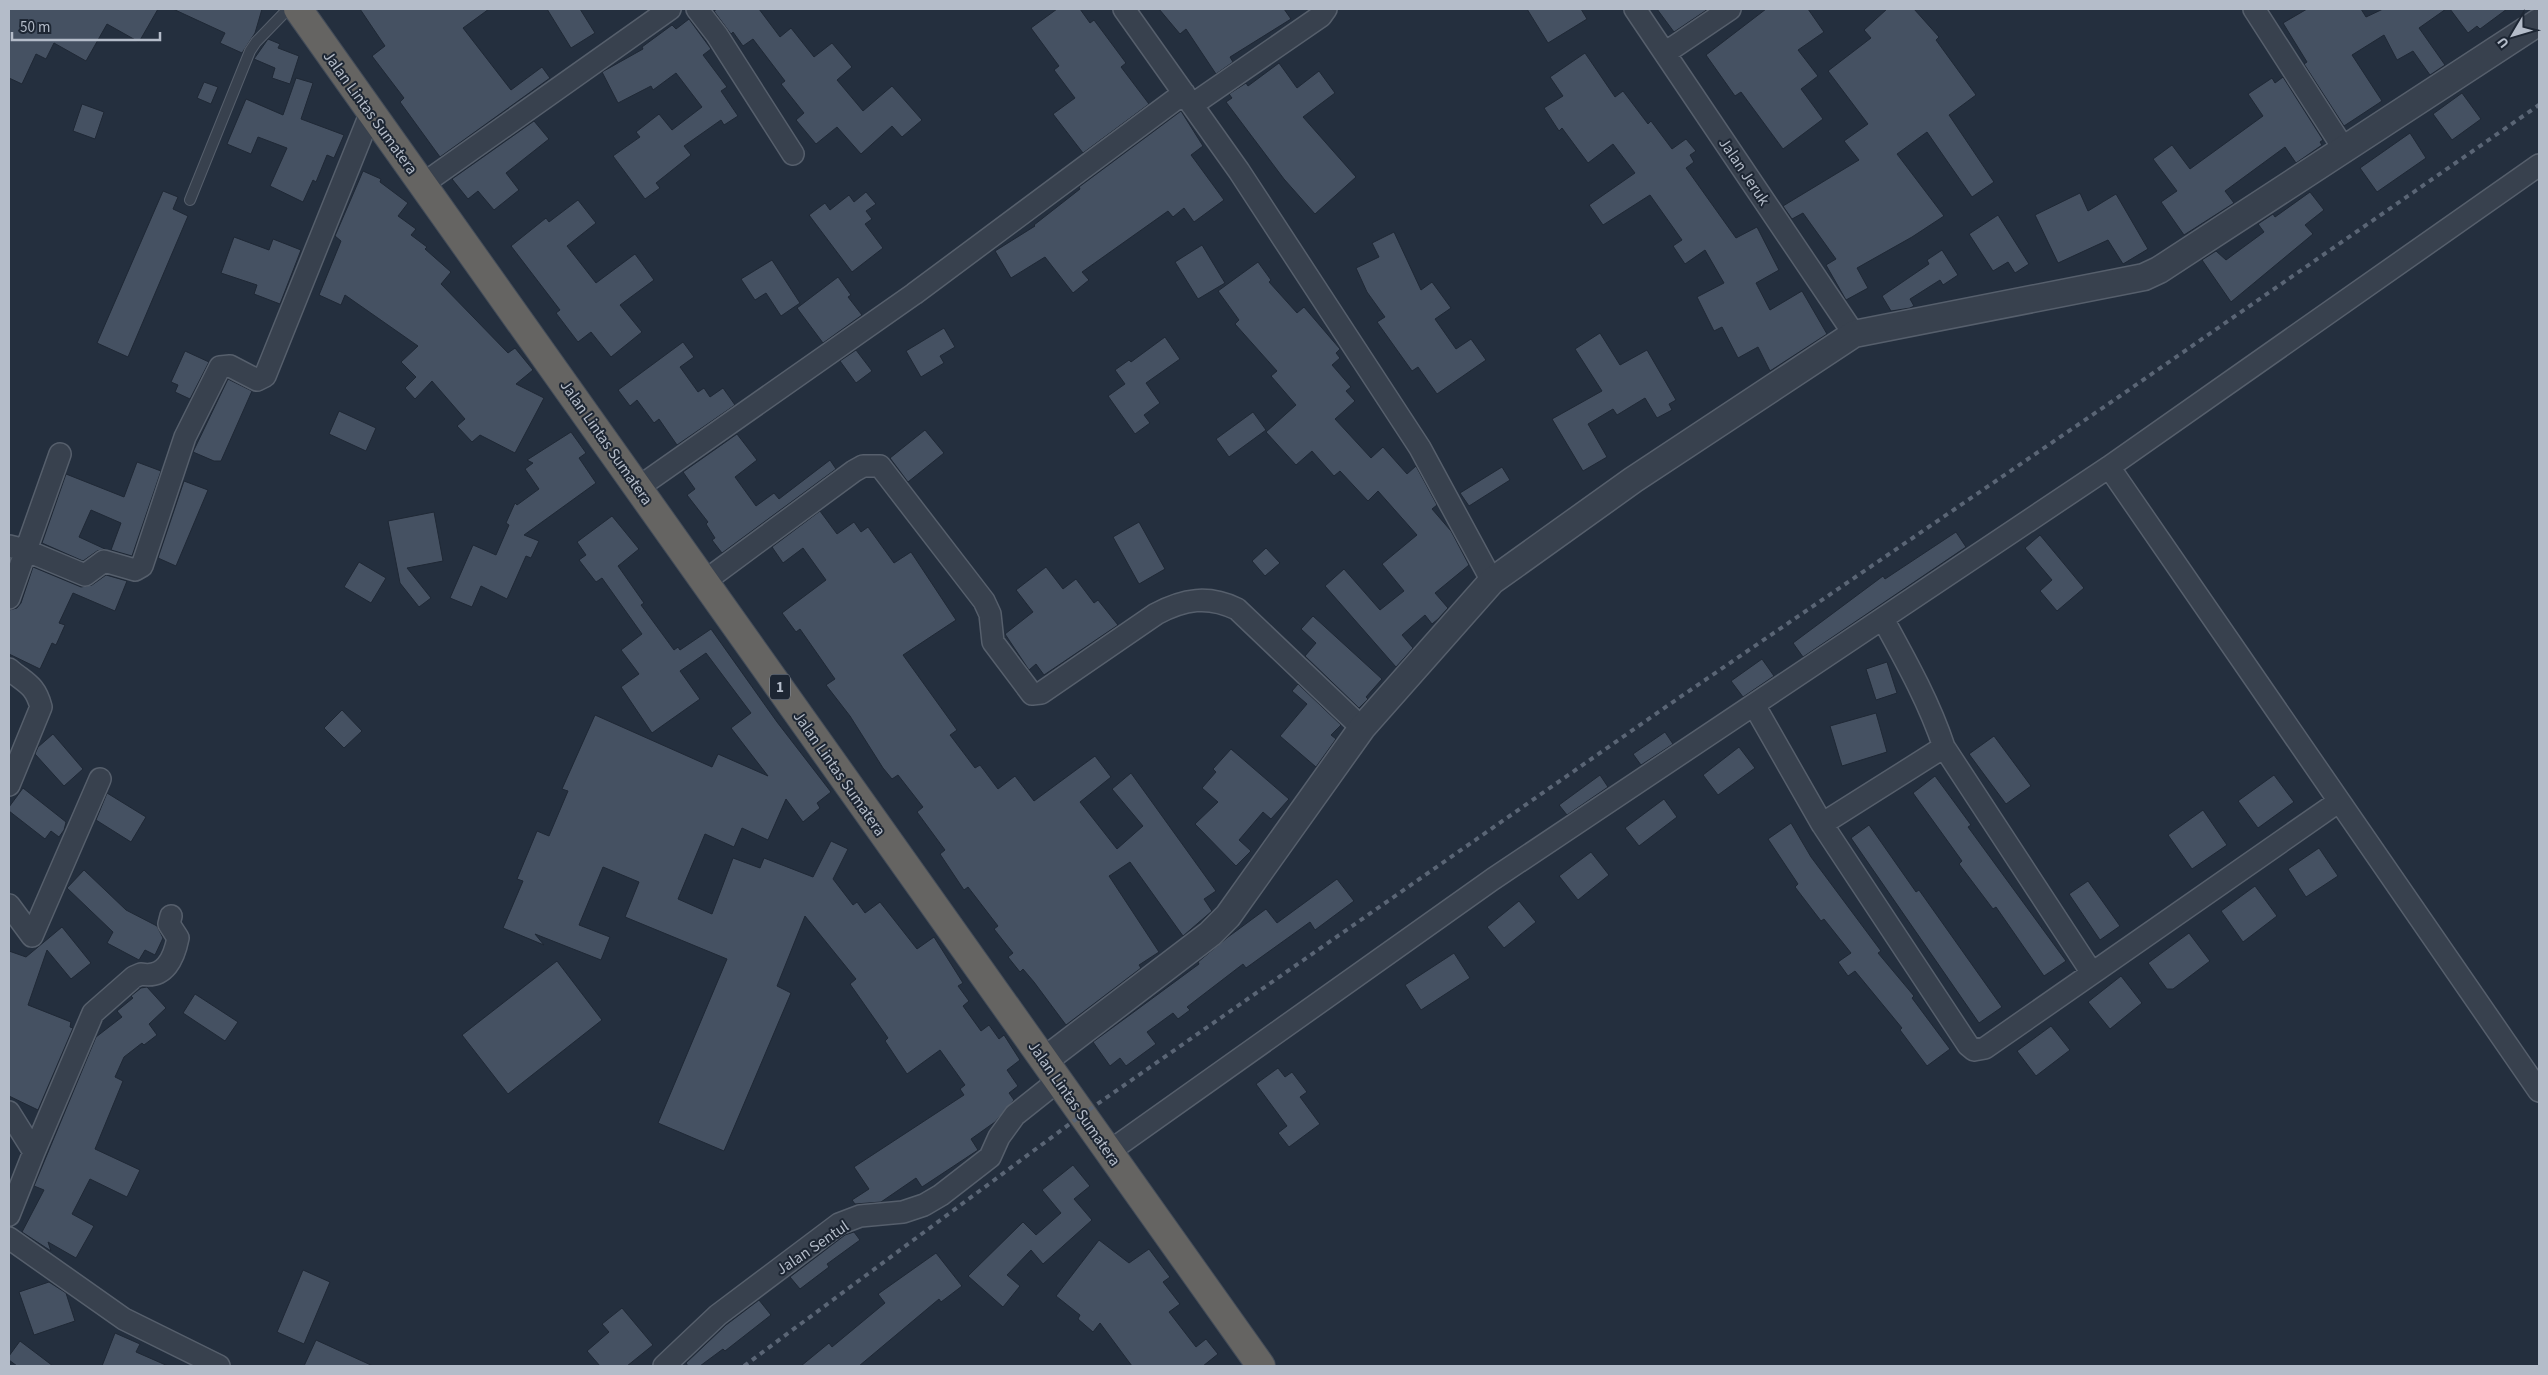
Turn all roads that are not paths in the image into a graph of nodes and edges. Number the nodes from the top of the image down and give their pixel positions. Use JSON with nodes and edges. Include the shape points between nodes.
{"nodes":[{"id":1,"x":288,"y":9,"type":"edge"},
{"id":2,"x":298,"y":9,"type":"edge"},
{"id":3,"x":670,"y":9,"type":"edge"},
{"id":4,"x":697,"y":9,"type":"edge"},
{"id":5,"x":1124,"y":9,"type":"edge"},
{"id":6,"x":1326,"y":9,"type":"edge"},
{"id":7,"x":1635,"y":9,"type":"edge"},
{"id":8,"x":1730,"y":9,"type":"edge"},
{"id":9,"x":2254,"y":9,"type":"edge"},
{"id":10,"x":2539,"y":22,"type":"edge"},
{"id":11,"x":1665,"y":53,"type":"junction"},
{"id":12,"x":1188,"y":99,"type":"junction"},
{"id":13,"x":371,"y":112,"type":"junction"},
{"id":14,"x":2344,"y":149,"type":"junction"},
{"id":15,"x":793,"y":154,"type":"dead end"},
{"id":16,"x":2539,"y":165,"type":"edge"},
{"id":17,"x":423,"y":184,"type":"junction"},
{"id":18,"x":190,"y":200,"type":"dead end"},
{"id":19,"x":1854,"y":334,"type":"junction"},
{"id":20,"x":60,"y":454,"type":"dead end"},
{"id":21,"x":2108,"y":467,"type":"junction"},
{"id":22,"x":639,"y":487,"type":"junction"},
{"id":23,"x":17,"y":548,"type":"edge"},
{"id":24,"x":705,"y":581,"type":"junction"},
{"id":25,"x":1492,"y":581,"type":"junction"},
{"id":26,"x":9,"y":598,"type":"edge"},
{"id":27,"x":1883,"y":619,"type":"junction"},
{"id":28,"x":9,"y":669,"type":"edge"},
{"id":29,"x":1754,"y":706,"type":"junction"},
{"id":30,"x":1362,"y":728,"type":"junction"},
{"id":31,"x":1944,"y":747,"type":"junction"},
{"id":32,"x":100,"y":779,"type":"dead end"},
{"id":33,"x":9,"y":785,"type":"edge"},
{"id":34,"x":2338,"y":802,"type":"junction"},
{"id":35,"x":1822,"y":824,"type":"junction"},
{"id":36,"x":9,"y":905,"type":"edge"},
{"id":37,"x":171,"y":916,"type":"dead end"},
{"id":38,"x":2092,"y":973,"type":"junction"},
{"id":39,"x":1052,"y":1070,"type":"junction"},
{"id":40,"x":2539,"y":1091,"type":"edge"},
{"id":41,"x":9,"y":1112,"type":"edge"},
{"id":42,"x":1110,"y":1151,"type":"junction"},
{"id":43,"x":34,"y":1152,"type":"junction"},
{"id":44,"x":9,"y":1215,"type":"edge"},
{"id":45,"x":9,"y":1238,"type":"edge"},
{"id":46,"x":219,"y":1366,"type":"edge"},
{"id":47,"x":664,"y":1366,"type":"edge"},
{"id":48,"x":1261,"y":1366,"type":"edge"}],
"edges":[{"from":1,"to":18,"type":"lane","via":[[250,51]]},
{"from":2,"to":13,"type":"highway","name":"Jalan Lintas Sumatera","number":"1"},
{"from":3,"to":17,"type":"street"},
{"from":4,"to":15,"type":"street"},
{"from":5,"to":12,"type":"street"},
{"from":6,"to":12,"type":"street","via":[[1321,16]]},
{"from":7,"to":11,"type":"street","name":"Jalan Jeruk"},
{"from":8,"to":11,"type":"street"},
{"from":9,"to":14,"type":"street"},
{"from":10,"to":14,"type":"street"},
{"from":11,"to":19,"type":"street","name":"Jalan Jeruk"},
{"from":12,"to":22,"type":"street"},
{"from":12,"to":25,"type":"street","via":[[1420,448]]},
{"from":13,"to":17,"type":"highway","name":"Jalan Lintas Sumatera","number":"1"},
{"from":13,"to":23,"type":"street","via":[[265,376],[257,380],[230,366],[220,367],[185,437],[142,566],[135,570],[104,561],[85,575]]},
{"from":14,"to":19,"type":"street","via":[[2174,262],[2144,277]]},
{"from":16,"to":21,"type":"street"},
{"from":17,"to":22,"type":"highway","name":"Jalan Lintas Sumatera","number":"1"},
{"from":19,"to":25,"type":"street","via":[[1633,480]]},
{"from":20,"to":23,"type":"street"},
{"from":21,"to":27,"type":"street"},
{"from":21,"to":34,"type":"street"},
{"from":22,"to":24,"type":"highway","name":"Jalan Lintas Sumatera","number":"1"},
{"from":23,"to":26,"type":"street"},
{"from":24,"to":30,"type":"street","via":[[854,471],[863,466],[880,466],[984,601],[990,614],[993,642],[1032,694],[1042,693],[1156,614],[1173,605],[1202,599],[1222,602],[1237,610]]},
{"from":24,"to":39,"type":"highway","name":"Jalan Lintas Sumatera","number":"1"},
{"from":25,"to":30,"type":"street"},
{"from":27,"to":29,"type":"street"},
{"from":27,"to":31,"type":"street","via":[[1914,674]]},
{"from":28,"to":33,"type":"street","via":[[32,686],[38,694],[40,707]]},
{"from":29,"to":35,"type":"street"},
{"from":29,"to":42,"type":"street","via":[[1493,879]]},
{"from":30,"to":39,"type":"street","via":[[1228,916]]},
{"from":31,"to":35,"type":"street"},
{"from":31,"to":38,"type":"street"},
{"from":32,"to":36,"type":"street","via":[[32,936]]},
{"from":34,"to":38,"type":"street"},
{"from":34,"to":40,"type":"street"},
{"from":35,"to":38,"type":"street","via":[[1974,1050],[1985,1048]]},
{"from":37,"to":43,"type":"street","via":[[169,924],[178,938],[170,964],[158,973],[134,977],[93,1013]]},
{"from":39,"to":42,"type":"highway","name":"Jalan Lintas Sumatera","number":"1"},
{"from":39,"to":47,"type":"street","name":"Jalan Sentul","via":[[1015,1115],[990,1157],[978,1169],[924,1206],[903,1212],[860,1216],[839,1224],[718,1315]]},
{"from":41,"to":43,"type":"street"},
{"from":42,"to":48,"type":"highway","name":"Jalan Lintas Sumatera","number":"1"},
{"from":43,"to":44,"type":"street"},
{"from":45,"to":46,"type":"street","via":[[124,1319]]}]}
